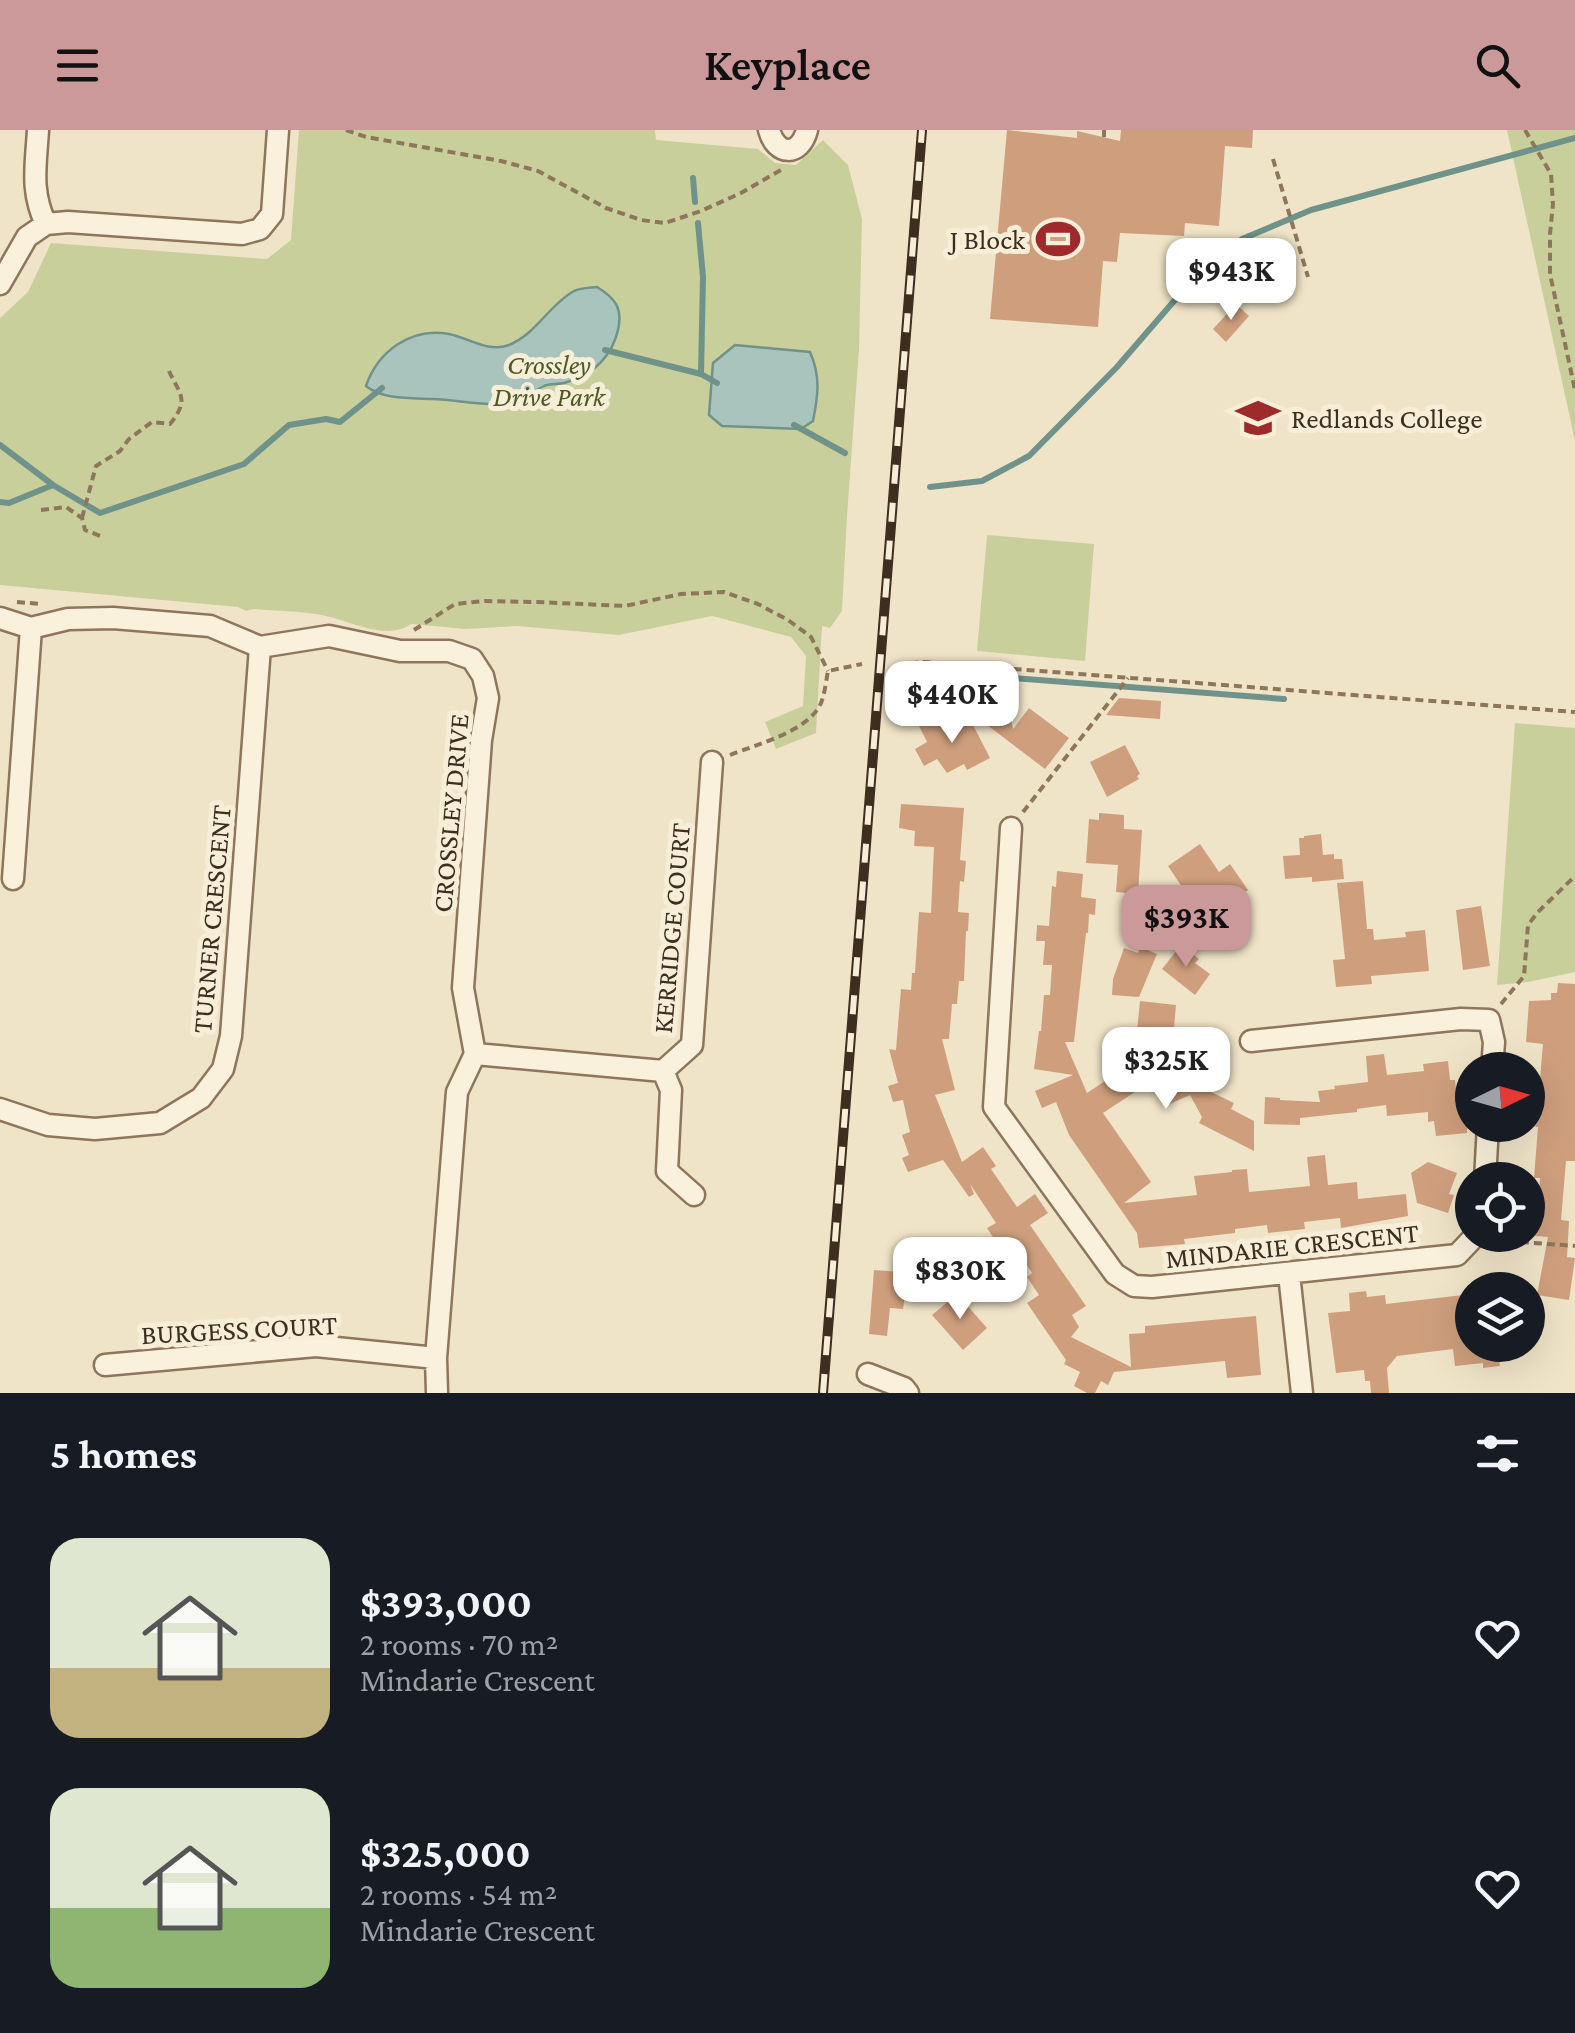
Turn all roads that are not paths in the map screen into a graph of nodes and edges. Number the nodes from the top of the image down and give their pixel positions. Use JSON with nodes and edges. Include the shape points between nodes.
{"nodes":[{"id":1,"x":38,"y":130,"type":"edge"},
{"id":2,"x":278,"y":130,"type":"edge"},
{"id":3,"x":769,"y":130,"type":"edge"},
{"id":4,"x":807,"y":130,"type":"edge"},
{"id":5,"x":46,"y":224,"type":"junction"},
{"id":6,"x":0,"y":284,"type":"edge"},
{"id":7,"x":0,"y":618,"type":"edge"},
{"id":8,"x":30,"y":628,"type":"junction"},
{"id":9,"x":260,"y":647,"type":"junction"},
{"id":10,"x":712,"y":762,"type":"road end"},
{"id":11,"x":1011,"y":828,"type":"road end"},
{"id":12,"x":13,"y":879,"type":"dead end"},
{"id":13,"x":1251,"y":1042,"type":"dead end"},
{"id":14,"x":1493,"y":1052,"type":"edge"},
{"id":15,"x":475,"y":1054,"type":"junction"},
{"id":16,"x":663,"y":1071,"type":"junction"},
{"id":17,"x":0,"y":1109,"type":"edge"},
{"id":18,"x":694,"y":1196,"type":"dead end"},
{"id":19,"x":1460,"y":1252,"type":"edge"},
{"id":20,"x":1289,"y":1274,"type":"junction"},
{"id":21,"x":436,"y":1358,"type":"junction"},
{"id":22,"x":105,"y":1365,"type":"dead end"},
{"id":23,"x":868,"y":1374,"type":"dead end"},
{"id":24,"x":437,"y":1393,"type":"edge"},
{"id":25,"x":908,"y":1393,"type":"edge"},
{"id":26,"x":1302,"y":1393,"type":"edge"}],
"edges":[{"from":1,"to":5,"type":"street","via":[[34,184]]},
{"from":2,"to":5,"type":"street","via":[[272,214],[260,228],[242,234]]},
{"from":3,"to":4,"type":"street","via":[[773,143],[787,150],[802,144]]},
{"from":5,"to":6,"type":"street","via":[[27,237]]},
{"from":7,"to":8,"type":"street"},
{"from":8,"to":9,"type":"street","via":[[113,618],[210,626]]},
{"from":8,"to":12,"type":"street"},
{"from":9,"to":15,"type":"street","name":"CROSSLEY DRIVE","via":[[328,636],[400,651],[448,651],[472,659],[483,676],[488,698],[463,988]]},
{"from":9,"to":17,"type":"street","name":"TURNER CRESCENT","via":[[231,1036],[222,1069],[202,1098],[160,1123],[48,1125]]},
{"from":10,"to":16,"type":"street","name":"KERRIDGE COURT","via":[[692,1045]]},
{"from":11,"to":20,"type":"street","name":"MINDARIE CRESCENT","via":[[994,1107],[1115,1274],[1134,1286]]},
{"from":13,"to":14,"type":"street","via":[[1489,1020]]},
{"from":15,"to":16,"type":"street"},
{"from":15,"to":21,"type":"street","via":[[457,1092]]},
{"from":16,"to":18,"type":"street","name":"KERRIDGE COURT","via":[[671,1090],[667,1171]]},
{"from":19,"to":20,"type":"street","name":"MINDARIE CRESCENT"},
{"from":20,"to":26,"type":"street"},
{"from":21,"to":22,"type":"street","name":"BURGESS COURT","via":[[316,1346]]},
{"from":21,"to":24,"type":"street"},
{"from":23,"to":25,"type":"street"}]}
